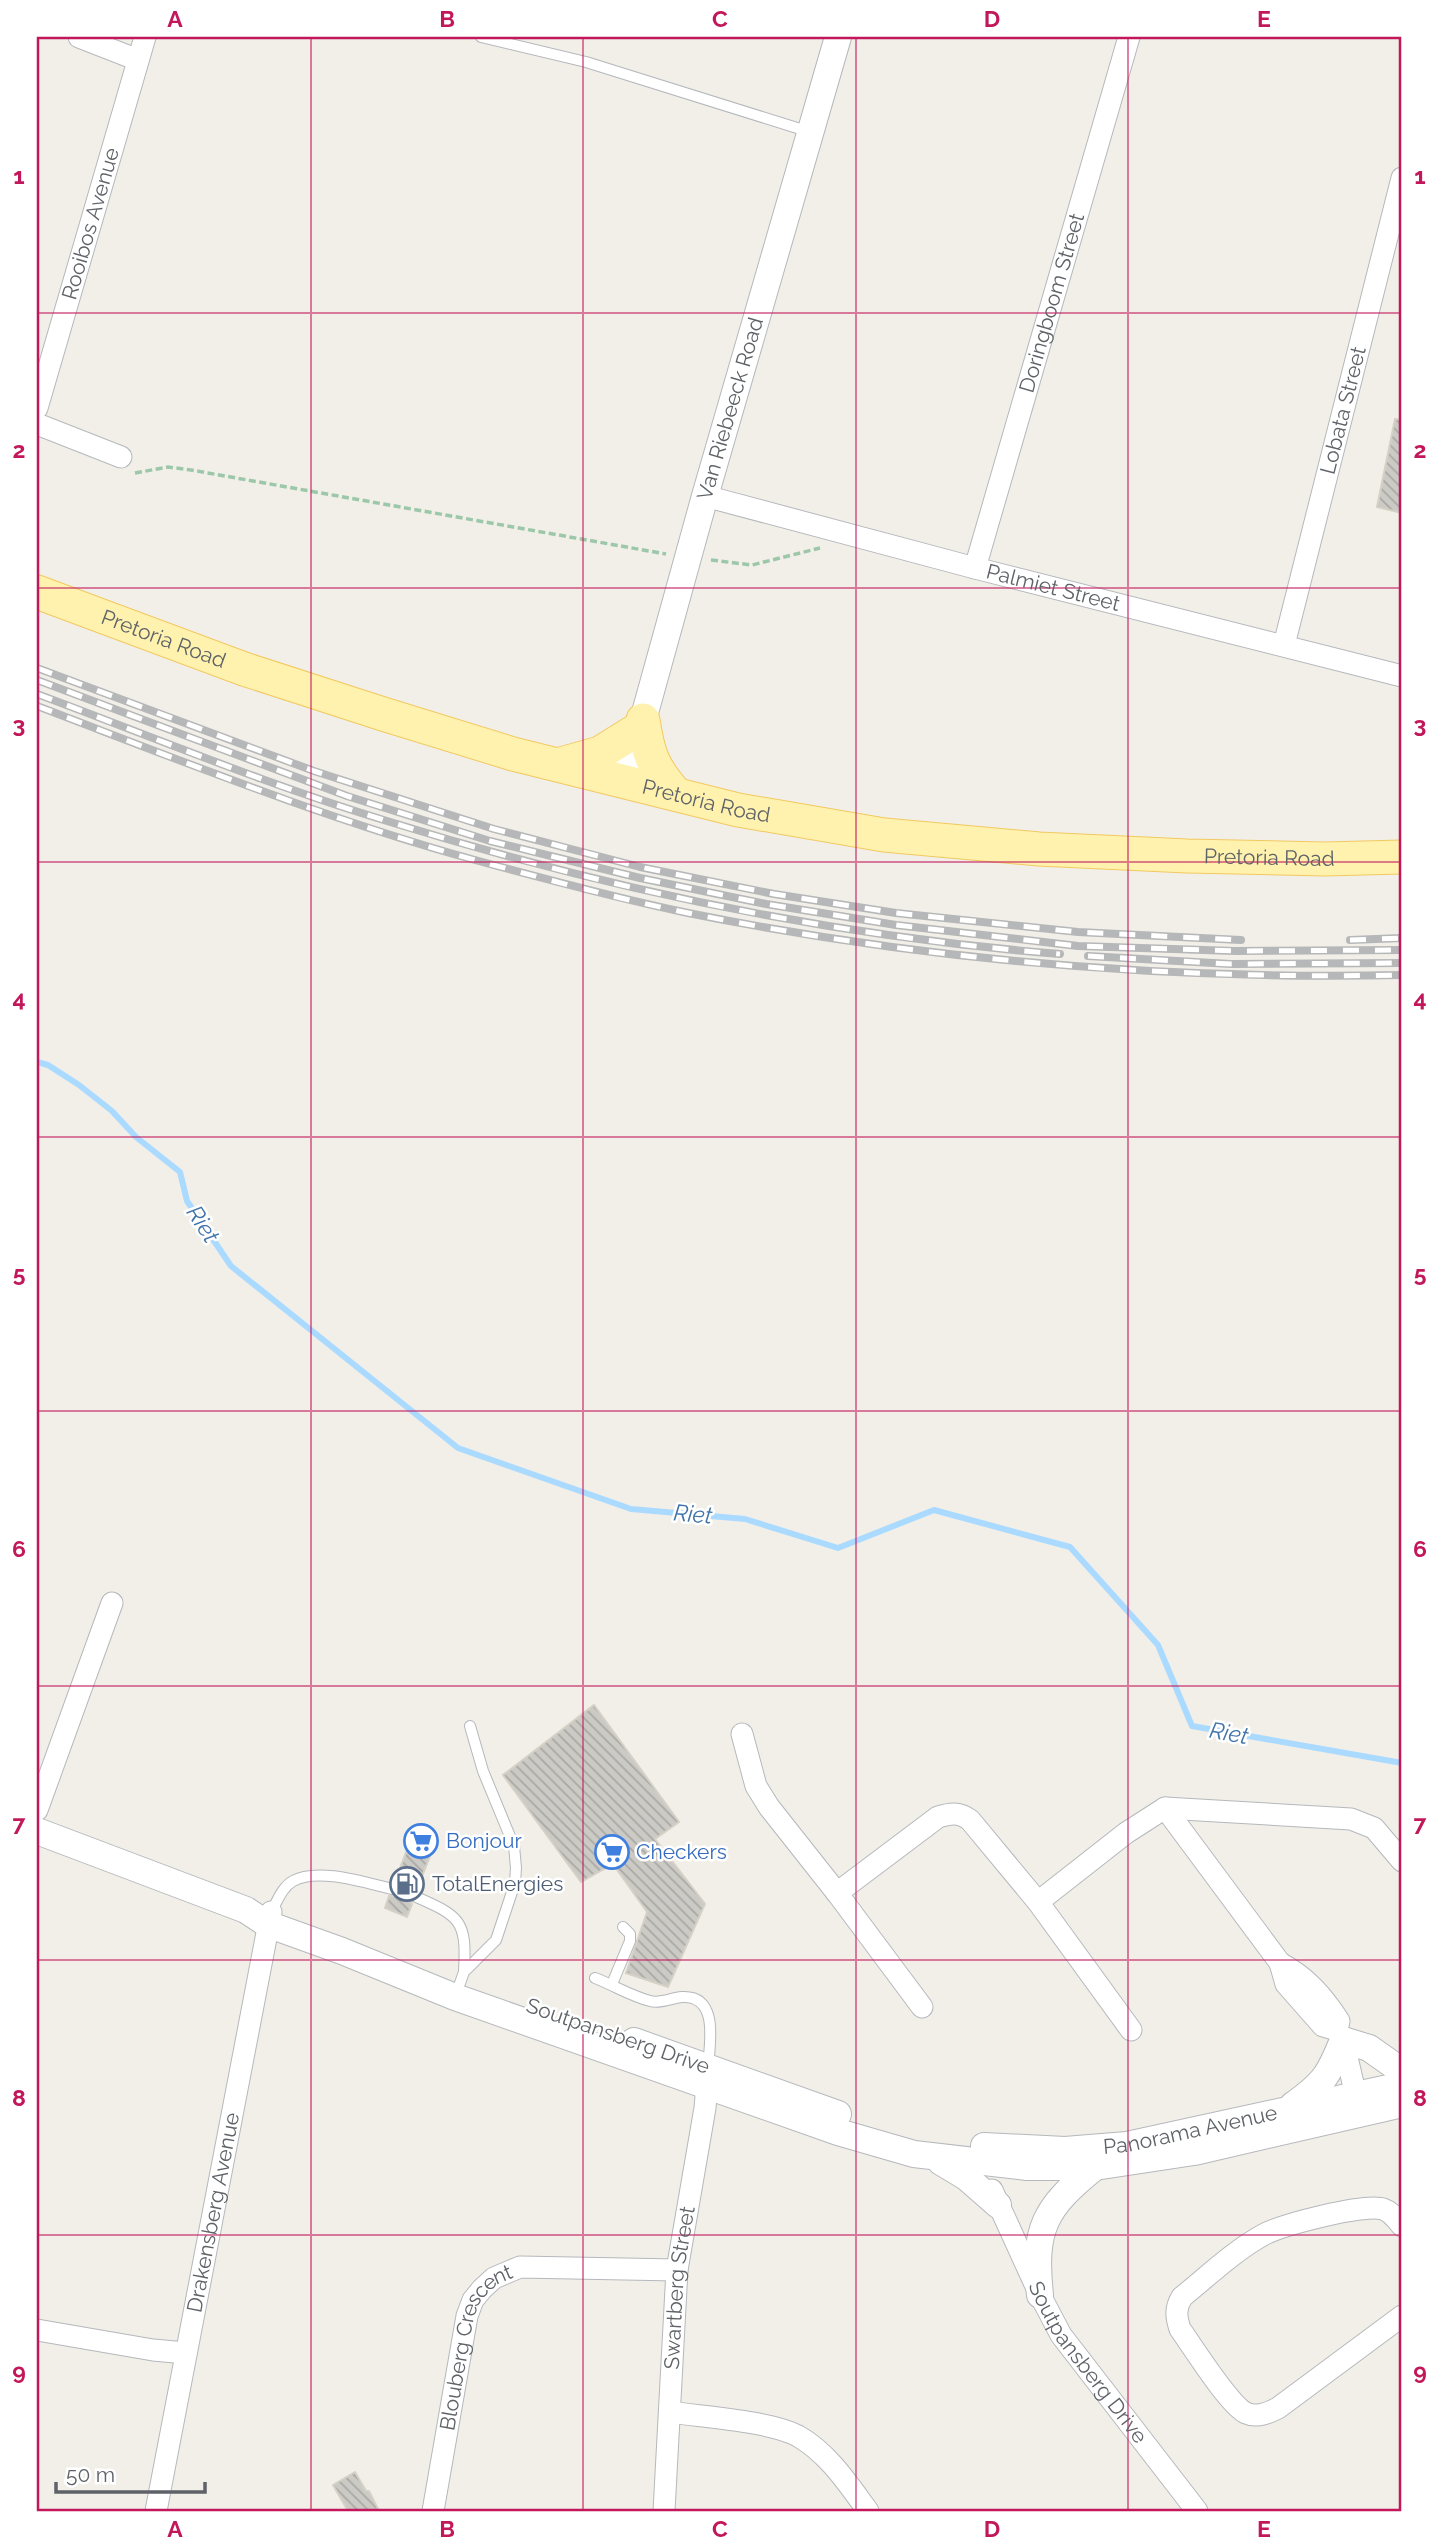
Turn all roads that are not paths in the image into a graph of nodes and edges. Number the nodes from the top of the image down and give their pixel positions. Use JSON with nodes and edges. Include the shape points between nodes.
{"nodes":[{"id":1,"x":79,"y":37,"type":"edge"},
{"id":2,"x":145,"y":37,"type":"edge"},
{"id":3,"x":481,"y":37,"type":"edge"},
{"id":4,"x":838,"y":37,"type":"edge"},
{"id":5,"x":1129,"y":37,"type":"edge"},
{"id":6,"x":138,"y":60,"type":"junction"},
{"id":7,"x":810,"y":132,"type":"junction"},
{"id":8,"x":1402,"y":178,"type":"edge"},
{"id":9,"x":37,"y":408,"type":"edge"},
{"id":10,"x":37,"y":424,"type":"edge"},
{"id":11,"x":121,"y":457,"type":"dead end"},
{"id":12,"x":705,"y":496,"type":"junction"},
{"id":13,"x":975,"y":568,"type":"junction"},
{"id":14,"x":37,"y":592,"type":"edge"},
{"id":15,"x":1284,"y":645,"type":"junction"},
{"id":16,"x":1402,"y":677,"type":"edge"},
{"id":17,"x":642,"y":724,"type":"junction"},
{"id":18,"x":558,"y":764,"type":"junction"},
{"id":19,"x":622,"y":780,"type":"junction"},
{"id":20,"x":676,"y":794,"type":"junction"},
{"id":21,"x":1402,"y":857,"type":"edge"},
{"id":22,"x":112,"y":1603,"type":"dead end"},
{"id":23,"x":470,"y":1726,"type":"dead end"},
{"id":24,"x":742,"y":1734,"type":"dead end"},
{"id":25,"x":1166,"y":1808,"type":"junction"},
{"id":26,"x":37,"y":1810,"type":"edge"},
{"id":27,"x":37,"y":1831,"type":"edge"},
{"id":28,"x":1402,"y":1861,"type":"edge"},
{"id":29,"x":392,"y":1889,"type":"dead end"},
{"id":30,"x":837,"y":1893,"type":"junction"},
{"id":31,"x":414,"y":1896,"type":"dead end"},
{"id":32,"x":1038,"y":1902,"type":"junction"},
{"id":33,"x":261,"y":1915,"type":"junction"},
{"id":34,"x":624,"y":1927,"type":"dead end"},
{"id":35,"x":595,"y":1978,"type":"dead end"},
{"id":36,"x":459,"y":1984,"type":"junction"},
{"id":37,"x":612,"y":1984,"type":"junction"},
{"id":38,"x":922,"y":2007,"type":"dead end"},
{"id":39,"x":1131,"y":2030,"type":"dead end"},
{"id":40,"x":1340,"y":2035,"type":"junction"},
{"id":41,"x":1402,"y":2069,"type":"edge"},
{"id":42,"x":707,"y":2076,"type":"junction"},
{"id":43,"x":1402,"y":2085,"type":"edge"},
{"id":44,"x":1402,"y":2104,"type":"edge"},
{"id":45,"x":1358,"y":2105,"type":"junction"},
{"id":46,"x":1285,"y":2109,"type":"junction"},
{"id":47,"x":978,"y":2155,"type":"junction"},
{"id":48,"x":932,"y":2156,"type":"junction"},
{"id":49,"x":1095,"y":2168,"type":"junction"},
{"id":50,"x":998,"y":2205,"type":"junction"},
{"id":51,"x":1402,"y":2226,"type":"edge"},
{"id":52,"x":677,"y":2270,"type":"junction"},
{"id":53,"x":1040,"y":2295,"type":"junction"},
{"id":54,"x":1402,"y":2316,"type":"edge"},
{"id":55,"x":37,"y":2330,"type":"edge"},
{"id":56,"x":186,"y":2353,"type":"junction"},
{"id":57,"x":670,"y":2412,"type":"junction"},
{"id":58,"x":156,"y":2511,"type":"edge"},
{"id":59,"x":433,"y":2511,"type":"edge"},
{"id":60,"x":664,"y":2511,"type":"edge"},
{"id":61,"x":868,"y":2511,"type":"edge"},
{"id":62,"x":1197,"y":2511,"type":"edge"}],
"edges":[{"from":1,"to":6,"type":"street"},
{"from":2,"to":6,"type":"street","name":"Rooibos Avenue"},
{"from":3,"to":7,"type":"lane","via":[[586,61]]},
{"from":4,"to":7,"type":"street","name":"Van Riebeeck Road"},
{"from":5,"to":13,"type":"street","name":"Doringboom Street"},
{"from":6,"to":9,"type":"street","name":"Rooibos Avenue"},
{"from":7,"to":12,"type":"street","name":"Van Riebeeck Road"},
{"from":8,"to":15,"type":"street","name":"Lobata Street"},
{"from":10,"to":11,"type":"street"},
{"from":12,"to":13,"type":"street","name":"Palmiet Street"},
{"from":12,"to":17,"type":"street","name":"Van Riebeeck Road"},
{"from":13,"to":15,"type":"street","name":"Palmiet Street"},
{"from":14,"to":18,"type":"main road","name":"Pretoria Road","via":[[295,685]]},
{"from":15,"to":16,"type":"street","name":"Palmiet Street"},
{"from":17,"to":18,"type":"main road","via":[[600,753]]},
{"from":17,"to":19,"type":"street","name":"Van Riebeeck Road"},
{"from":17,"to":20,"type":"main road","via":[[653,765]]},
{"from":18,"to":19,"type":"main road","name":"Pretoria Road"},
{"from":19,"to":20,"type":"main road","name":"Pretoria Road"},
{"from":20,"to":21,"type":"main road","name":"Pretoria Road","via":[[738,810],[884,835],[1026,848],[1187,856]]},
{"from":22,"to":26,"type":"street"},
{"from":23,"to":36,"type":"lane","via":[[514,1846],[516,1868],[496,1940]]},
{"from":24,"to":30,"type":"street","via":[[756,1786]]},
{"from":25,"to":28,"type":"street","via":[[1351,1819],[1374,1828]]},
{"from":25,"to":32,"type":"street","via":[[1126,1833]]},
{"from":25,"to":40,"type":"street","via":[[1280,1963],[1325,1998],[1339,2021]]},
{"from":27,"to":33,"type":"street","name":"Soutpansberg Drive"},
{"from":29,"to":33,"type":"lane","via":[[347,1878],[302,1877],[284,1888]]},
{"from":30,"to":32,"type":"street","via":[[938,1817],[951,1813],[971,1820]]},
{"from":30,"to":38,"type":"street"},
{"from":31,"to":36,"type":"lane","via":[[448,1912],[458,1922],[465,1944]]},
{"from":32,"to":39,"type":"street"},
{"from":33,"to":36,"type":"street","name":"Soutpansberg Drive"},
{"from":33,"to":56,"type":"street","name":"Drakensberg Avenue"},
{"from":34,"to":37,"type":"lane","via":[[630,1941]]},
{"from":35,"to":37,"type":"lane"},
{"from":36,"to":42,"type":"street","name":"Soutpansberg Drive"},
{"from":37,"to":42,"type":"lane","via":[[650,2001],[687,1997],[703,2005],[711,2029]]},
{"from":40,"to":41,"type":"street"},
{"from":40,"to":45,"type":"street"},
{"from":40,"to":46,"type":"street","via":[[1330,2072],[1321,2084]]},
{"from":42,"to":47,"type":"street","name":"Soutpansberg Drive","via":[[880,2131]]},
{"from":42,"to":48,"type":"street","name":"Soutpansberg Drive","via":[[871,2143]]},
{"from":42,"to":52,"type":"street","name":"Swartberg Street"},
{"from":43,"to":45,"type":"street","name":"Panorama Avenue"},
{"from":44,"to":45,"type":"street","name":"Panorama Avenue"},
{"from":45,"to":46,"type":"street","name":"Panorama Avenue"},
{"from":45,"to":49,"type":"street","name":"Panorama Avenue","via":[[1194,2152]]},
{"from":46,"to":47,"type":"street","name":"Panorama Avenue","via":[[1128,2145]]},
{"from":47,"to":48,"type":"street","name":"Soutpansberg Drive"},
{"from":47,"to":49,"type":"street","name":"Panorama Avenue","via":[[1027,2167]]},
{"from":47,"to":50,"type":"street","name":"Soutpansberg Drive"},
{"from":48,"to":50,"type":"street"},
{"from":49,"to":53,"type":"street","via":[[1056,2203],[1045,2221],[1038,2241]]},
{"from":50,"to":53,"type":"street","name":"Soutpansberg Drive"},
{"from":51,"to":54,"type":"street","via":[[1392,2213],[1365,2208],[1278,2227],[1182,2297],[1177,2319],[1234,2403],[1247,2413],[1263,2415]]},
{"from":52,"to":57,"type":"street","name":"Swartberg Street"},
{"from":52,"to":59,"type":"street","name":"Blouberg Crescent","via":[[520,2267],[494,2278],[482,2289],[467,2316]]},
{"from":53,"to":62,"type":"street","name":"Soutpansberg Drive","via":[[1061,2334]]},
{"from":55,"to":56,"type":"street"},
{"from":56,"to":58,"type":"street","name":"Drakensberg Avenue"},
{"from":57,"to":60,"type":"street","name":"Swartberg Street"},
{"from":57,"to":61,"type":"street","via":[[798,2436],[835,2468]]}]}
